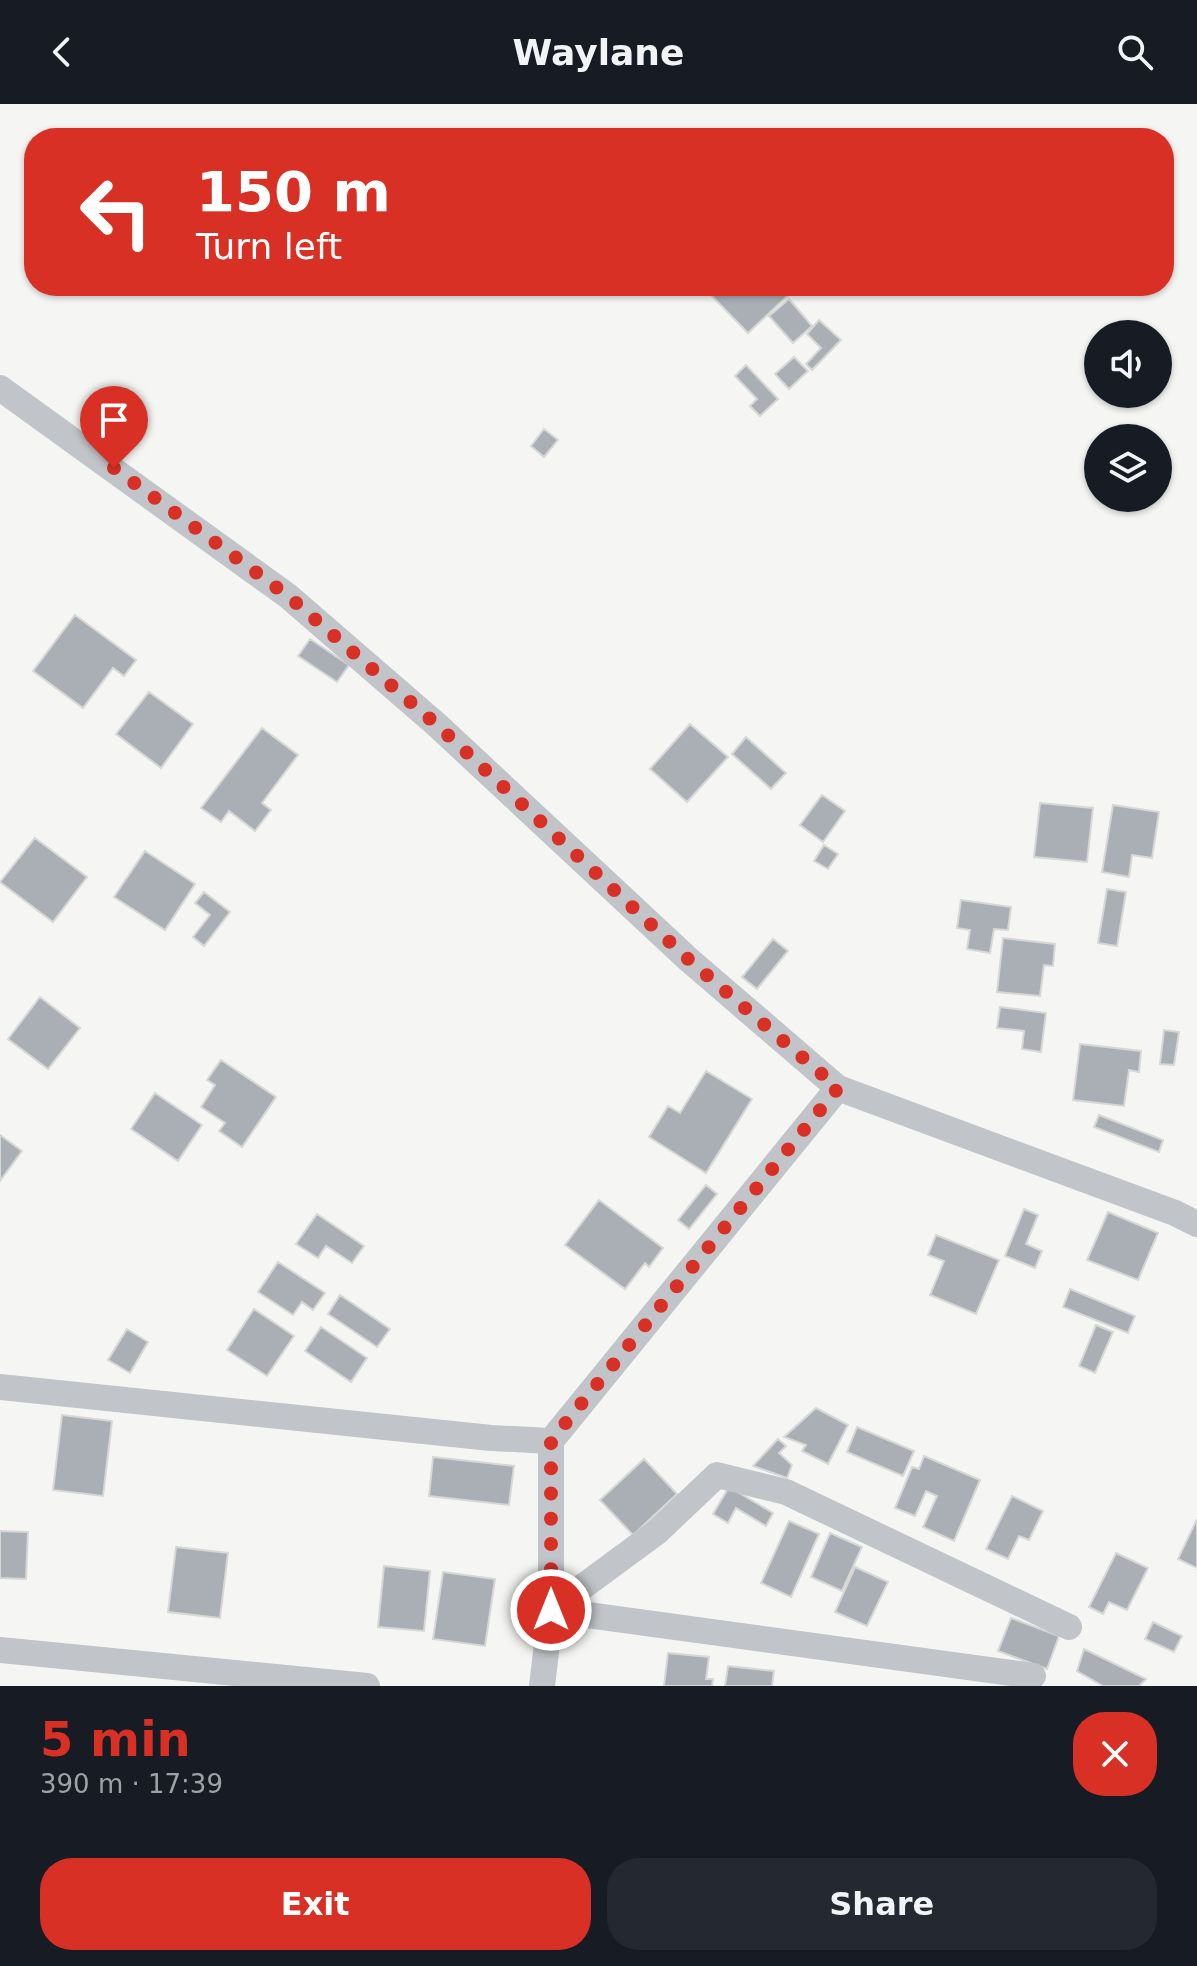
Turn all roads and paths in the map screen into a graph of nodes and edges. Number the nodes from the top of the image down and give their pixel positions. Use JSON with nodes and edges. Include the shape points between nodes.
{"nodes":[{"id":1,"x":0,"y":388,"type":"edge"},
{"id":2,"x":838,"y":1088,"type":"junction"},
{"id":3,"x":1197,"y":1224,"type":"edge"},
{"id":4,"x":0,"y":1387,"type":"edge"},
{"id":5,"x":551,"y":1441,"type":"junction"},
{"id":6,"x":551,"y":1610,"type":"junction"},
{"id":7,"x":1069,"y":1627,"type":"dead end"},
{"id":8,"x":0,"y":1650,"type":"edge"},
{"id":9,"x":1033,"y":1676,"type":"dead end"},
{"id":10,"x":367,"y":1686,"type":"edge"},
{"id":11,"x":542,"y":1686,"type":"edge"}],
"edges":[{"from":1,"to":2,"type":"street","via":[[288,596]]},
{"from":2,"to":3,"type":"street"},
{"from":2,"to":5,"type":"street"},
{"from":4,"to":5,"type":"street"},
{"from":5,"to":6,"type":"street"},
{"from":6,"to":7,"type":"street","via":[[657,1532],[717,1475],[786,1492]]},
{"from":6,"to":9,"type":"street"},
{"from":6,"to":11,"type":"street"},
{"from":8,"to":10,"type":"street"}]}
